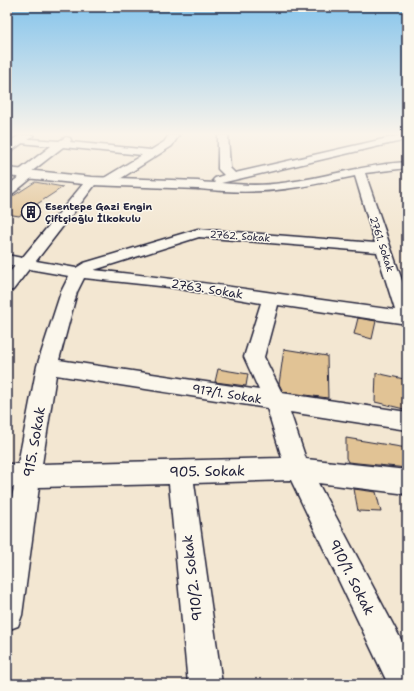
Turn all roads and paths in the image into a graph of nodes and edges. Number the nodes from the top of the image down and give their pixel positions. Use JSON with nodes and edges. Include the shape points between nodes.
{"nodes":[{"id":1,"x":33,"y":167,"type":"edge"},
{"id":2,"x":130,"y":167,"type":"edge"},
{"id":3,"x":224,"y":167,"type":"edge"},
{"id":4,"x":275,"y":167,"type":"edge"},
{"id":5,"x":375,"y":167,"type":"edge"},
{"id":6,"x":358,"y":170,"type":"junction"},
{"id":7,"x":7,"y":172,"type":"edge"},
{"id":8,"x":25,"y":174,"type":"junction"},
{"id":9,"x":233,"y":177,"type":"junction"},
{"id":10,"x":92,"y":181,"type":"junction"},
{"id":11,"x":108,"y":181,"type":"junction"},
{"id":12,"x":198,"y":185,"type":"junction"},
{"id":13,"x":7,"y":192,"type":"edge"},
{"id":14,"x":384,"y":248,"type":"junction"},
{"id":15,"x":7,"y":260,"type":"edge"},
{"id":16,"x":24,"y":263,"type":"junction"},
{"id":17,"x":79,"y":273,"type":"junction"},
{"id":18,"x":7,"y":286,"type":"edge"},
{"id":19,"x":270,"y":299,"type":"junction"},
{"id":20,"x":407,"y":318,"type":"edge"},
{"id":21,"x":48,"y":366,"type":"junction"},
{"id":22,"x":274,"y":401,"type":"junction"},
{"id":23,"x":407,"y":421,"type":"edge"},
{"id":24,"x":298,"y":469,"type":"junction"},
{"id":25,"x":180,"y":472,"type":"junction"},
{"id":26,"x":18,"y":476,"type":"edge"},
{"id":27,"x":407,"y":482,"type":"edge"},
{"id":28,"x":7,"y":615,"type":"edge"},
{"id":29,"x":205,"y":684,"type":"edge"},
{"id":30,"x":406,"y":684,"type":"edge"}],
"edges":[{"from":1,"to":8,"type":"street"},
{"from":2,"to":11,"type":"street"},
{"from":3,"to":9,"type":"street"},
{"from":4,"to":9,"type":"street"},
{"from":5,"to":6,"type":"street"},
{"from":6,"to":12,"type":"street","via":[[280,187]]},
{"from":6,"to":14,"type":"street","name":"2761. Sokak"},
{"from":7,"to":8,"type":"street"},
{"from":8,"to":10,"type":"street"},
{"from":8,"to":13,"type":"street"},
{"from":9,"to":12,"type":"street"},
{"from":10,"to":11,"type":"street"},
{"from":10,"to":16,"type":"street"},
{"from":11,"to":12,"type":"street"},
{"from":14,"to":17,"type":"street","name":"2762. Sokak","via":[[198,233],[163,246],[89,266]]},
{"from":14,"to":20,"type":"street","name":"2761. Sokak"},
{"from":15,"to":16,"type":"street","name":"2763. Sokak"},
{"from":16,"to":17,"type":"street","name":"2763. Sokak"},
{"from":16,"to":18,"type":"street"},
{"from":17,"to":19,"type":"street","name":"2763. Sokak","via":[[169,282]]},
{"from":17,"to":21,"type":"street","name":"915. Sokak","via":[[69,292]]},
{"from":19,"to":20,"type":"street","name":"2763. Sokak"},
{"from":19,"to":22,"type":"street","name":"910/1. Sokak","via":[[254,357]]},
{"from":21,"to":22,"type":"street","name":"917/1. Sokak"},
{"from":21,"to":26,"type":"street","name":"915. Sokak"},
{"from":22,"to":23,"type":"street","name":"917/1. Sokak"},
{"from":22,"to":24,"type":"street","name":"910/1. Sokak"},
{"from":24,"to":25,"type":"street","name":"905. Sokak"},
{"from":24,"to":27,"type":"street","name":"905. Sokak"},
{"from":24,"to":30,"type":"street","name":"910/1. Sokak"},
{"from":25,"to":26,"type":"street","name":"905. Sokak"},
{"from":25,"to":29,"type":"street","name":"910/2. Sokak"},
{"from":26,"to":28,"type":"street","name":"915. Sokak"}]}
